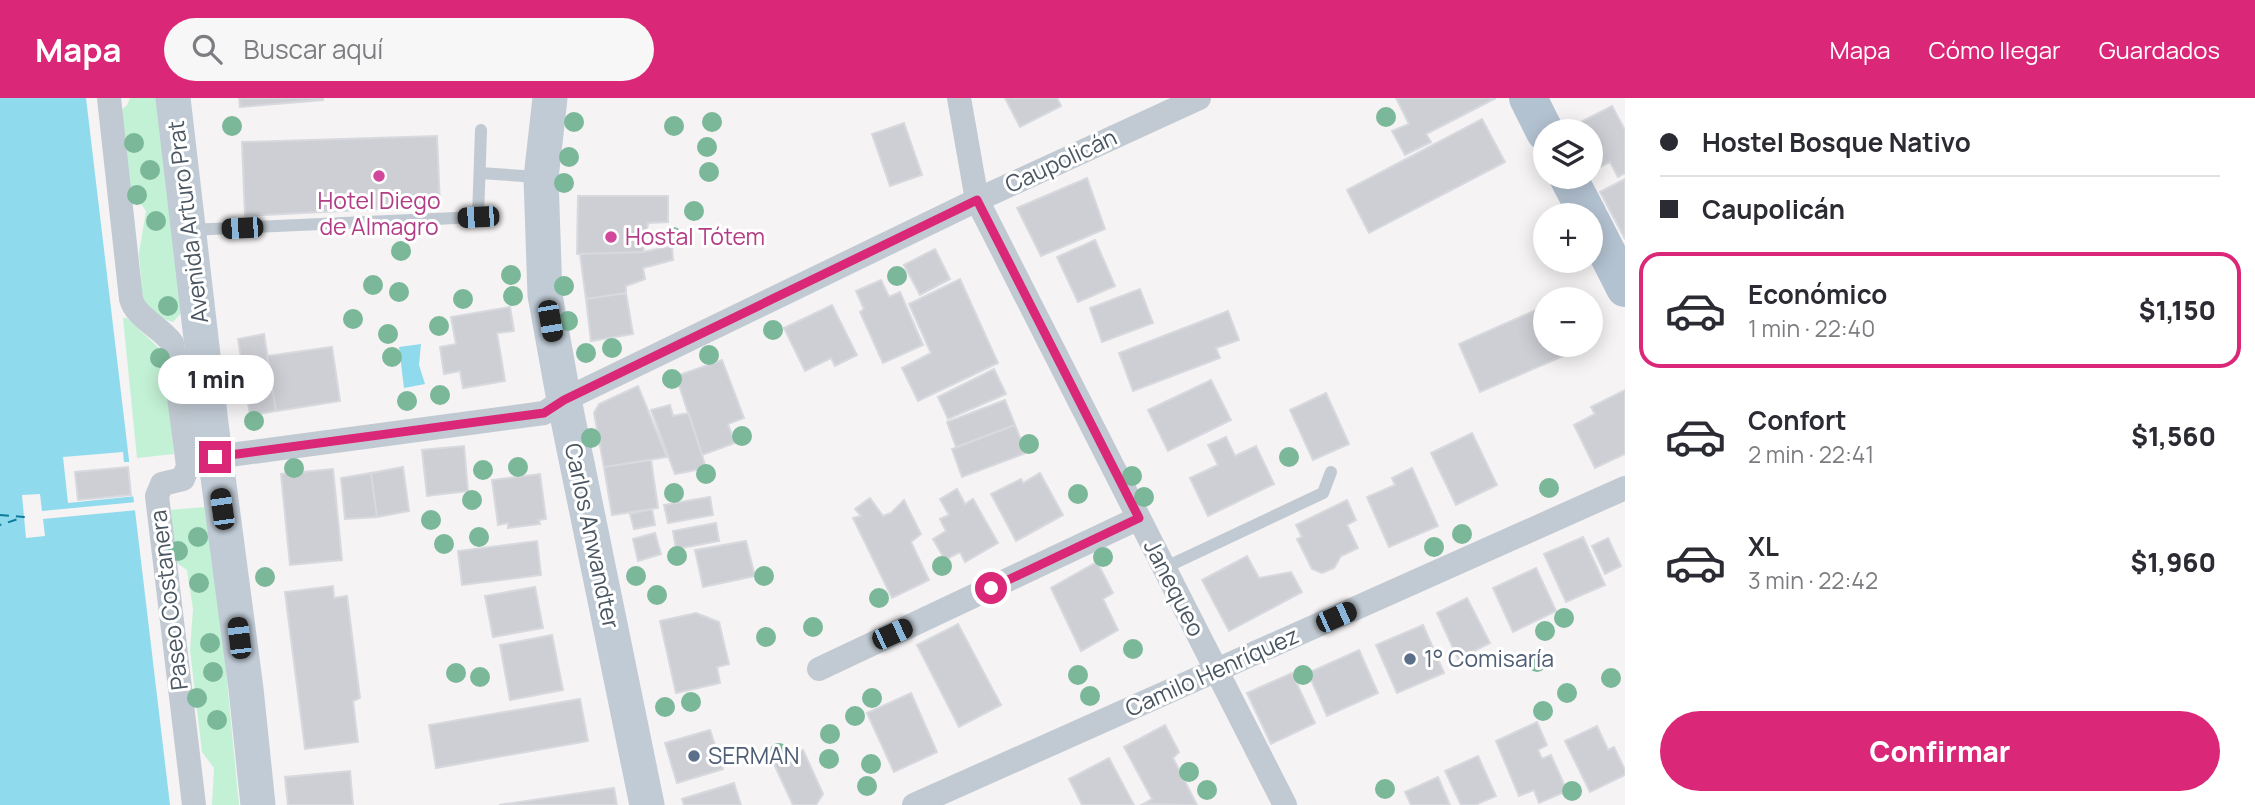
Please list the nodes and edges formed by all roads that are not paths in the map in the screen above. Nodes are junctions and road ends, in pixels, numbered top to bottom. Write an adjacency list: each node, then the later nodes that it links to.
1 (109, 98): 23 (street, Paseo Costanera)
2 (173, 98): 12 (street, Avenida Arturo Prat)
3 (550, 98): 10 (street, Carlos Anwandter)
4 (959, 98): 11 (street, Janequeo)
5 (1199, 98): 11 (street, Caupolicán)
6 (1528, 98): 7 (main road)
7 (1538, 119)
8 (481, 130): 9 (lane)
9 (480, 173): 10 (lane); 12 (lane)
10 (541, 178): 15 (street, Carlos Anwandter)
11 (977, 200): 15 (street, Caupolicán); 19 (street, Janequeo)
12 (189, 230): 16 (street, Avenida Arturo Prat)
13 (1603, 245): 14 (main road)
14 (1625, 288)
15 (564, 400): 16 (street, Caupolicán); 25 (street, Carlos Anwandter)
16 (215, 457): 24 (street, Avenida Arturo Prat)
17 (1331, 472): 20 (lane)
18 (1625, 488): 22 (street, Camilo Henríquez)
19 (1139, 518): 20 (street, Janequeo); 21 (street)
20 (1164, 568): 22 (street, Janequeo)
21 (818, 669)
22 (1216, 670): 26 (street, Camilo Henríquez); 27 (street, Janequeo)
23 (194, 805)
24 (258, 805)
25 (647, 805)
26 (914, 805)
27 (1285, 805)

